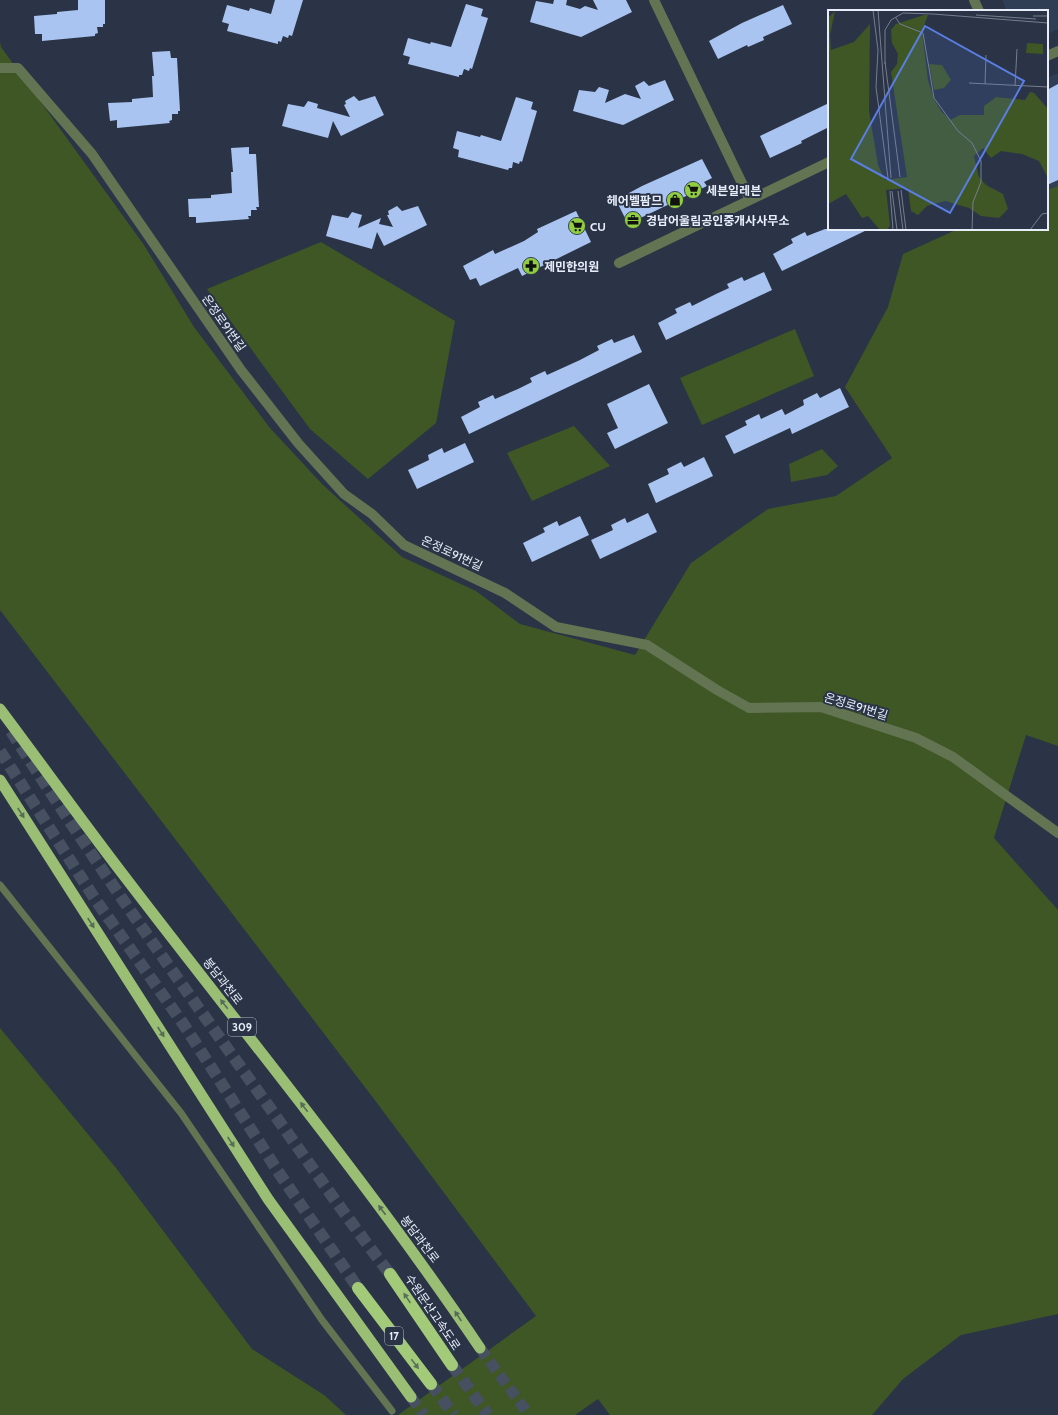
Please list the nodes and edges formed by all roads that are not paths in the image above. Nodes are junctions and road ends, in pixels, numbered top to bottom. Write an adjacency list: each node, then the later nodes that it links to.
1 (654, 0): 8 (street)
2 (974, 0): 3 (street)
3 (979, 10)
4 (1058, 51): 5 (street)
5 (1048, 56)
6 (0, 68): 12 (street, 온정로91번길)
7 (828, 162): 8 (street)
8 (750, 200): 9 (street)
9 (620, 263)
10 (0, 709): 16 (highway, 봉담과천로 / 309, one-way to 10)
11 (0, 780): 19 (highway, one-way to 19)
12 (1058, 833)
13 (0, 885): 20 (lane)
14 (390, 1274): 17 (highway, 수원문산고속도로, one-way to 14)
15 (358, 1288): 18 (highway, 17, one-way to 18)
16 (480, 1348)
17 (452, 1365)
18 (430, 1384)
19 (411, 1397)
20 (392, 1411)

